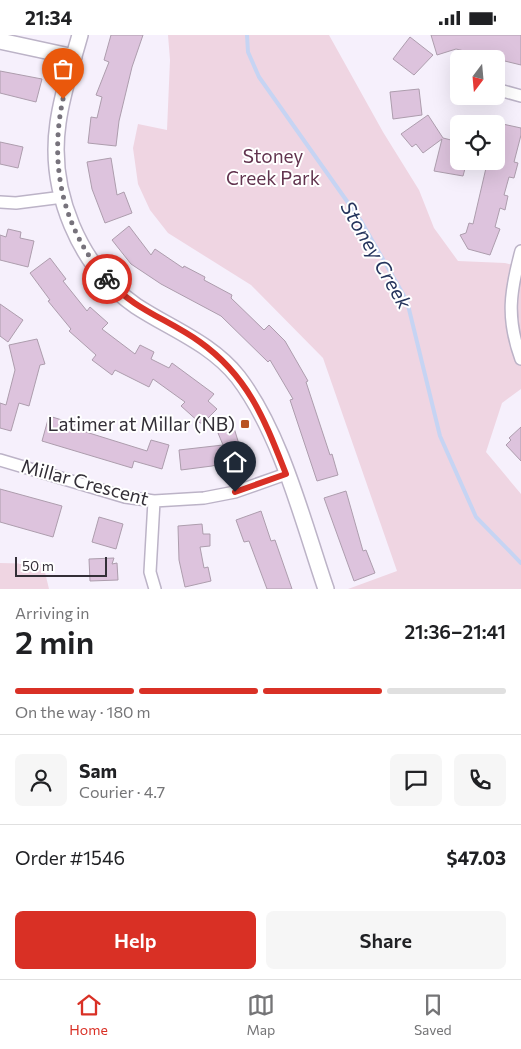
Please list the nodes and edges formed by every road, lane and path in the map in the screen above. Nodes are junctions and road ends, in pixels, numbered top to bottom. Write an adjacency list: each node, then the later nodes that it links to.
1 (80, 35): 3 (street)
2 (0, 41): 3 (street)
3 (74, 57): 6 (street)
4 (505, 92): 5 (street)
5 (521, 96)
6 (63, 197): 7 (street); 11 (street)
7 (0, 202)
8 (521, 251): 9 (street)
9 (521, 359)
10 (0, 460): 12 (street, Millar Crescent)
11 (286, 474): 12 (street, Millar Crescent); 14 (street)
12 (154, 501): 13 (street)
13 (155, 589)
14 (326, 589)

